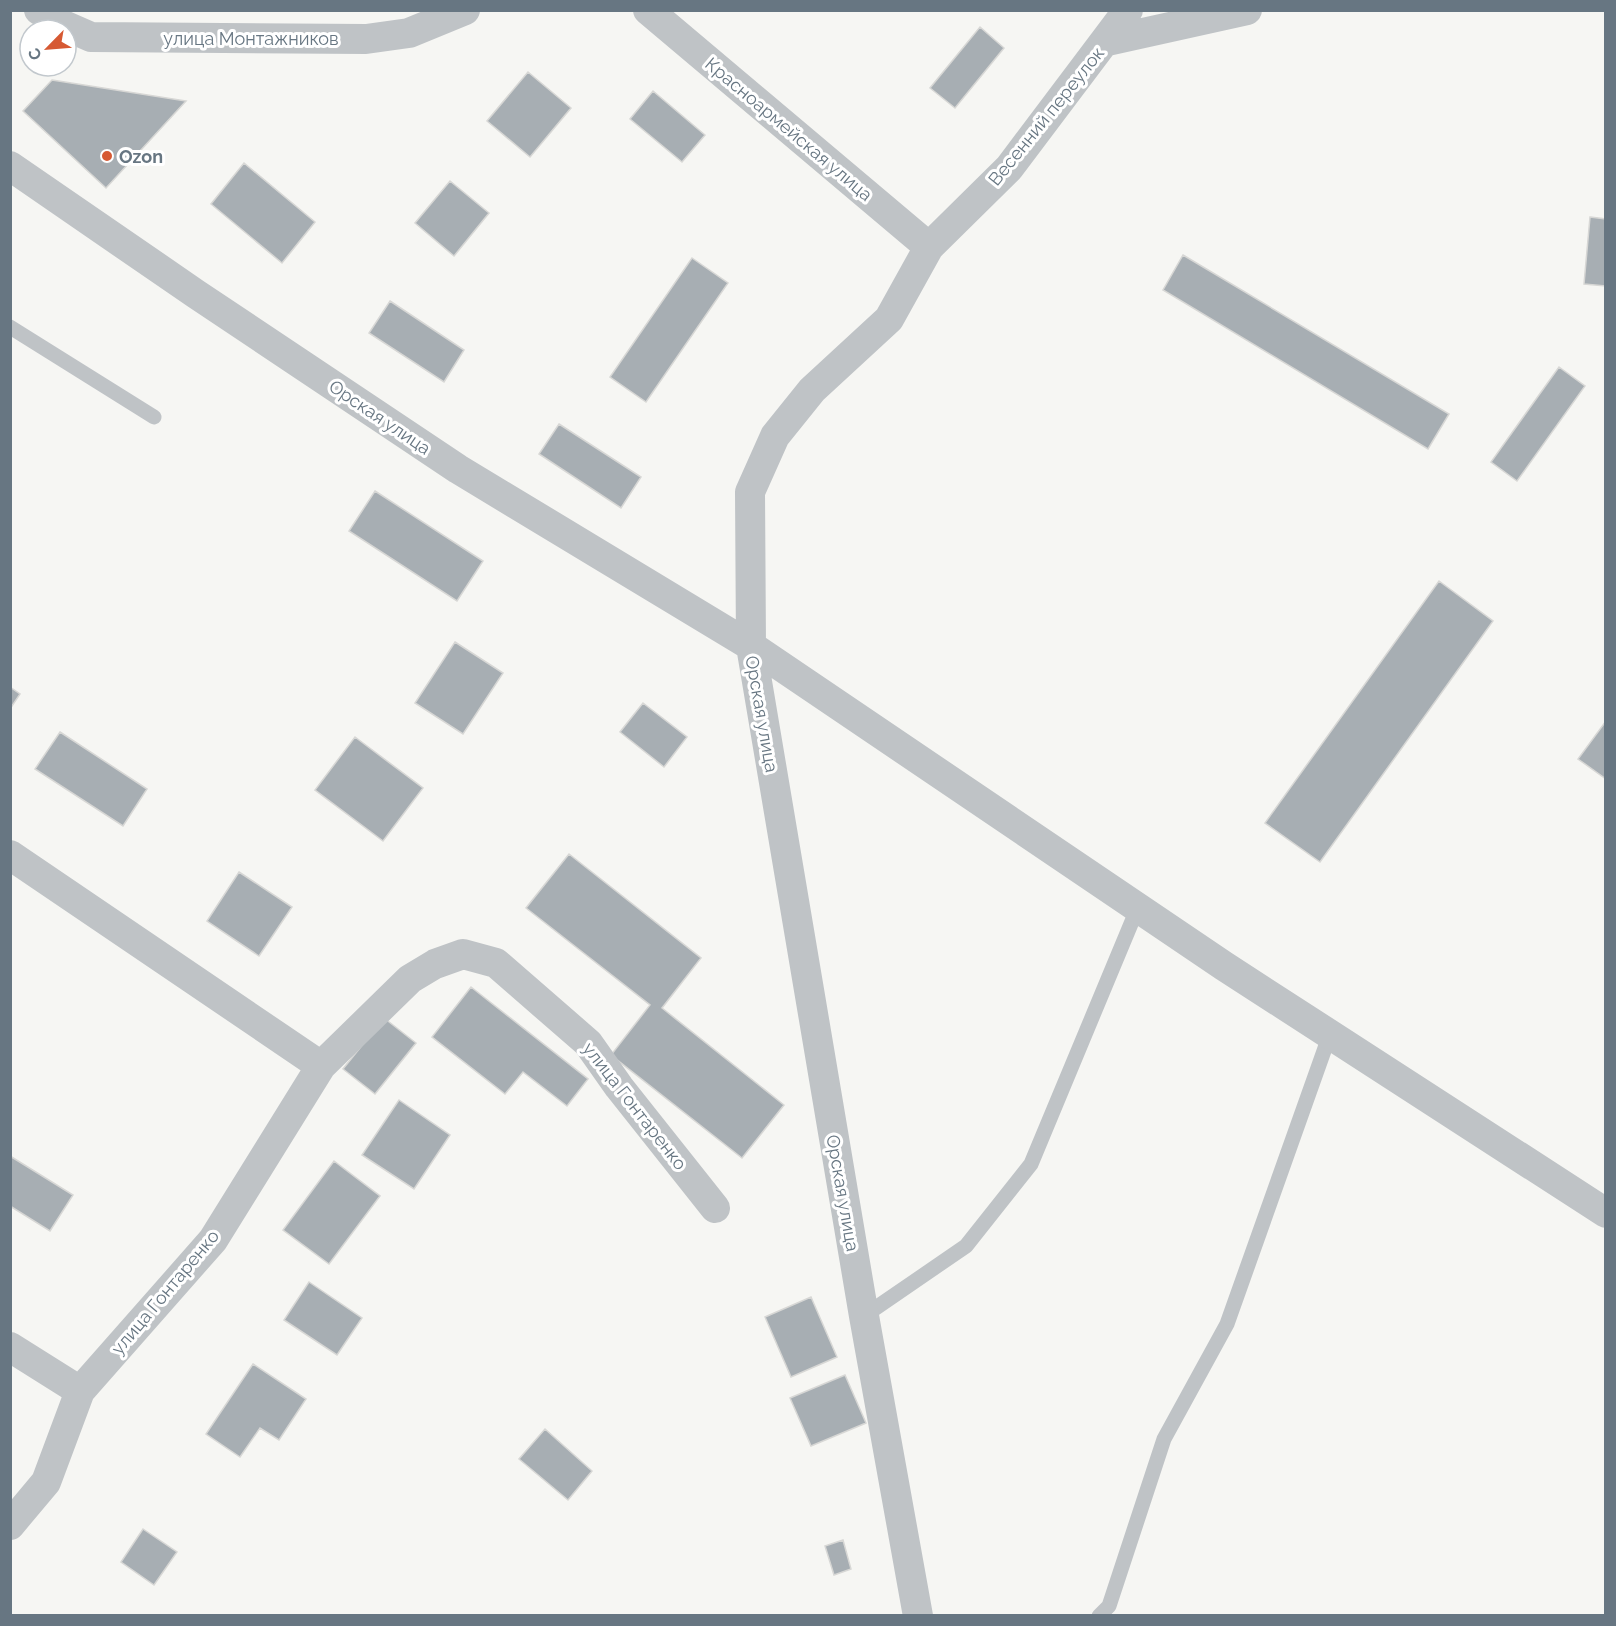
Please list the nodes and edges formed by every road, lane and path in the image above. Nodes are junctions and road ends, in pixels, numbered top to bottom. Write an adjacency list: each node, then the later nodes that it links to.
1 (39, 10): 2 (street, улица Монтажников)
2 (465, 10)
3 (648, 10): 8 (street, Красноармейская улица)
4 (1128, 10): 6 (street, Весенний переулок)
5 (1247, 10): 6 (street)
6 (1107, 40): 8 (street, Весенний переулок)
7 (10, 166): 11 (street, Орская улица)
8 (929, 247): 11 (street, Весенний переулок)
9 (10, 327): 10 (lane)
10 (154, 417)
11 (751, 646): 13 (street); 18 (street, Орская улица)
12 (10, 855): 15 (street)
13 (1138, 907): 14 (street); 18 (lane)
14 (1330, 1034): 17 (street); 23 (lane)
15 (321, 1066): 16 (street, улица Гонтаренко); 20 (street, улица Гонтаренко)
16 (715, 1208)
17 (1605, 1213)
18 (864, 1316): 22 (street, Орская улица)
19 (10, 1347): 20 (street)
20 (80, 1391): 21 (street, улица Гонтаренко)
21 (10, 1525)
22 (918, 1616)
23 (1099, 1616)

